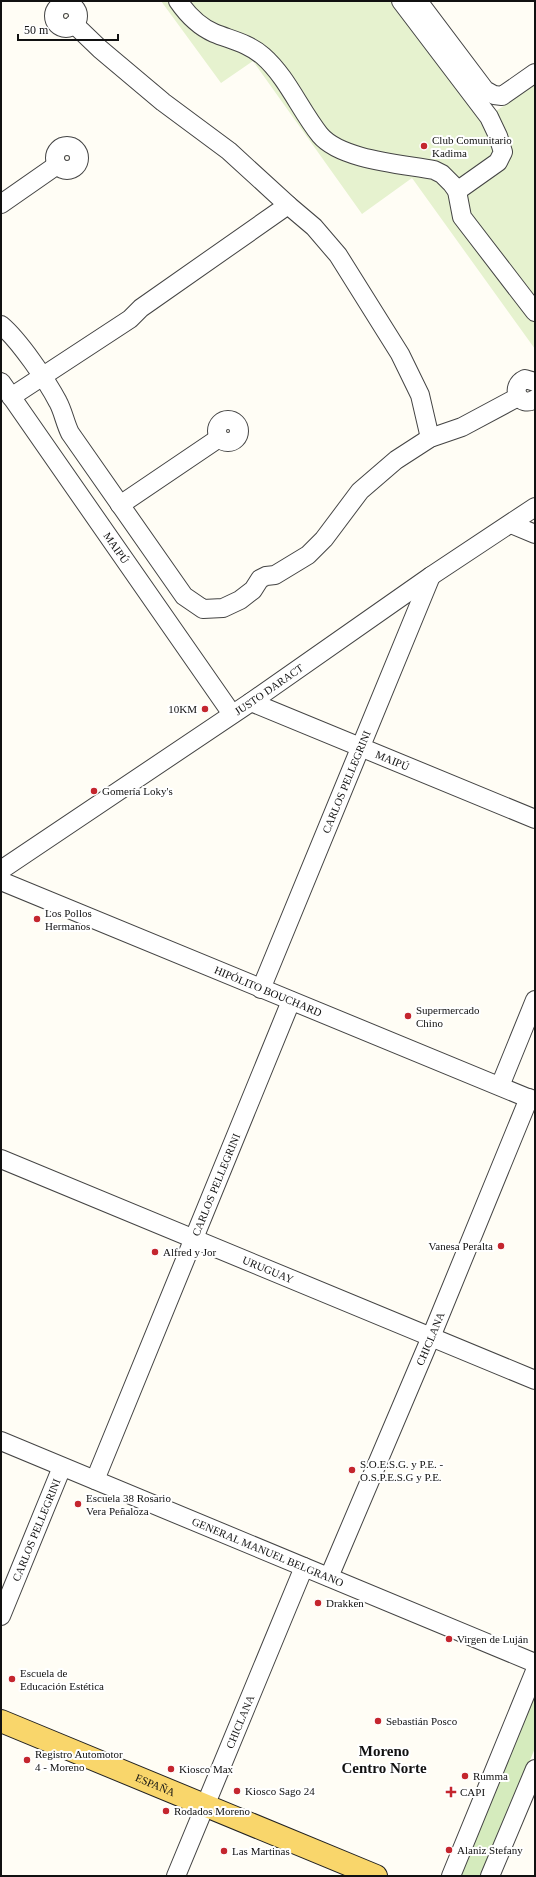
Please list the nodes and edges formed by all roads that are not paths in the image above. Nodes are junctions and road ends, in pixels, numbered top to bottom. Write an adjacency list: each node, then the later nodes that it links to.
1 (178, 1): 7 (street)
2 (401, 1): 7 (street)
3 (418, 1): 5 (street)
4 (56, 4): 9 (street)
5 (535, 73)
6 (57, 165): 8 (street)
7 (457, 191): 10 (street)
8 (1, 204)
9 (288, 205): 13 (street); 19 (street)
10 (529, 292): 11 (street)
11 (535, 312)
12 (1, 325): 13 (street)
13 (41, 377): 15 (street); 20 (street)
14 (535, 382): 16 (street)
15 (6, 393): 26 (street, MAIPÚ)
16 (518, 397): 17 (street); 19 (street)
17 (535, 399)
18 (219, 438): 20 (street)
19 (430, 438): 20 (street)
20 (120, 505)
21 (535, 507): 22 (street, JUSTO DARACT)
22 (511, 524): 23 (street); 24 (street, JUSTO DARACT)
23 (535, 534)
24 (431, 576): 25 (street, JUSTO DARACT); 27 (street, CARLOS PELLEGRINI)
25 (251, 702): 26 (street, JUSTO DARACT); 27 (street, MAIPÚ)
26 (232, 714): 29 (street, JUSTO DARACT)
27 (361, 747): 28 (street, MAIPÚ); 31 (street, CARLOS PELLEGRINI)
28 (535, 820)
29 (1, 870)
30 (1, 881): 31 (street, HIPÓLITO BOUCHARD)
31 (261, 989): 33 (street, HIPÓLITO BOUCHARD)
32 (535, 1000): 34 (street)
33 (291, 1001): 34 (street, HIPÓLITO BOUCHARD); 37 (street, CARLOS PELLEGRINI)
34 (500, 1086): 35 (street, HIPÓLITO BOUCHARD)
35 (532, 1100): 38 (street, CHICLANA)
36 (1, 1159): 37 (street, URUGUAY)
37 (194, 1239): 38 (street, URUGUAY); 42 (street, CARLOS PELLEGRINI)
38 (431, 1337): 39 (street, URUGUAY); 44 (street, CHICLANA)
39 (535, 1380)
40 (1, 1441): 41 (street, GENERAL MANUEL BELGRANO)
41 (62, 1466): 42 (street, GENERAL MANUEL BELGRANO); 45 (street, CARLOS PELLEGRINI)
42 (95, 1480): 43 (street, GENERAL MANUEL BELGRANO)
43 (304, 1567): 44 (street, GENERAL MANUEL BELGRANO); 50 (street, CHICLANA)
44 (329, 1577): 46 (street, GENERAL MANUEL BELGRANO)
45 (1, 1616)
46 (535, 1663)
47 (535, 1671): 53 (street)
48 (1, 1721): 50 (main road, ESPAÑA)
49 (535, 1769): 54 (street)
50 (205, 1806): 51 (street, CHICLANA); 52 (main road, ESPAÑA)
51 (176, 1876)
52 (376, 1876)
53 (451, 1876)
54 (490, 1876)

